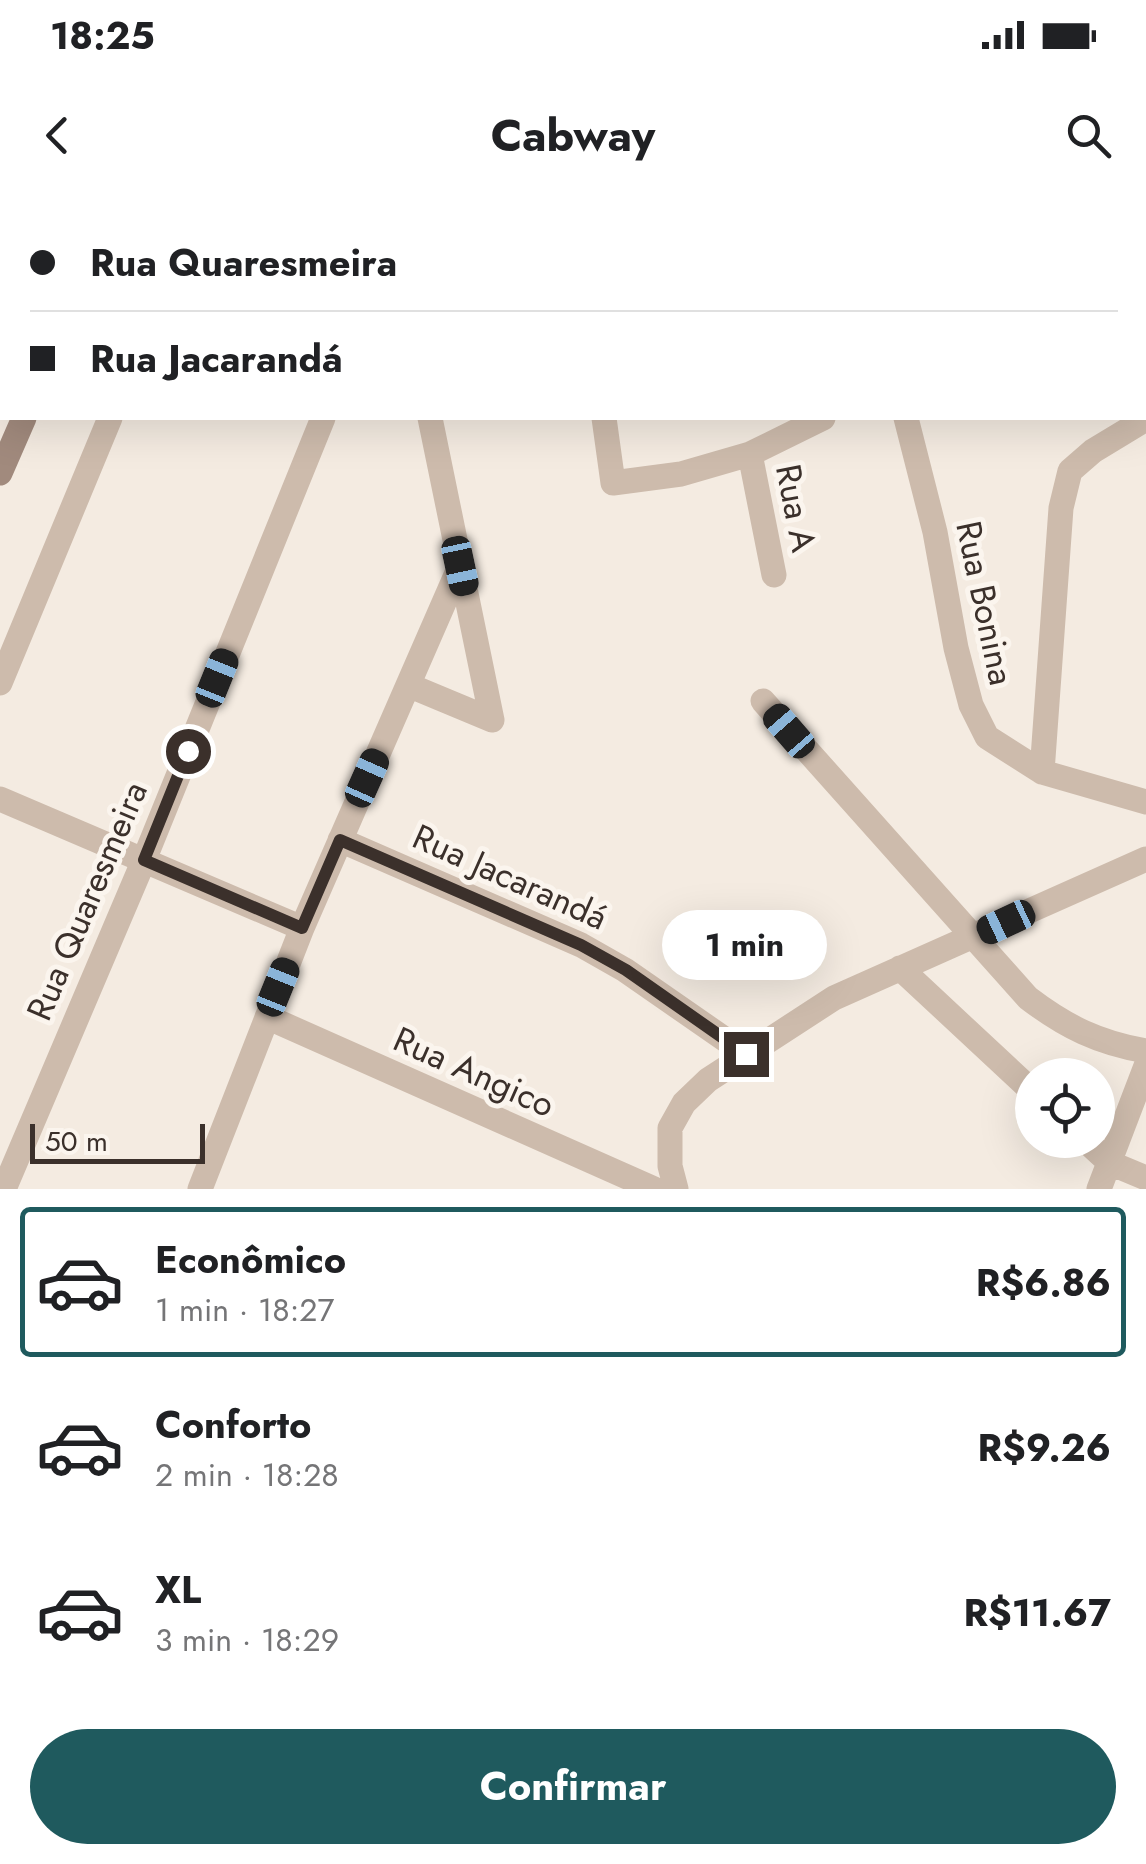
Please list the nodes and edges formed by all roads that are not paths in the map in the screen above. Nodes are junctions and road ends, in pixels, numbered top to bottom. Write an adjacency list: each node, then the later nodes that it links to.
1 (23, 420): 10 (main road)
2 (109, 420): 13 (street)
3 (315, 420): 21 (street, Rua Quaresmeira)
4 (430, 420): 11 (street)
5 (604, 420): 9 (street)
6 (819, 420): 9 (street)
7 (907, 420): 16 (street, Rua Bonina)
8 (1144, 420): 16 (street)
9 (750, 454): 12 (street, Rua A)
10 (0, 473)
11 (460, 566): 14 (street); 14 (street)
12 (774, 575)
13 (0, 683)
14 (408, 685): 19 (street)
15 (763, 701): 23 (street)
16 (1042, 772): 18 (street, Rua Bonina)
17 (0, 799): 21 (street)
18 (1146, 802)
19 (340, 840): 22 (street); 27 (street, Rua Jacarandá)
20 (1146, 859): 23 (street)
21 (144, 860): 22 (street); 34 (street, Rua Quaresmeira)
22 (302, 928): 25 (street)
23 (971, 938): 24 (street); 26 (street)
24 (900, 968): 27 (street); 29 (street)
25 (266, 1017): 33 (street); 35 (street, Rua Angico)
26 (1146, 1051)
27 (746, 1054): 36 (street)
28 (1146, 1066): 31 (street)
29 (1015, 1075)
30 (1105, 1158): 31 (street)
31 (1110, 1163): 32 (street); 37 (street)
32 (1146, 1178)
33 (203, 1188)
34 (4, 1189)
35 (654, 1189)
36 (676, 1189)
37 (1099, 1189)

